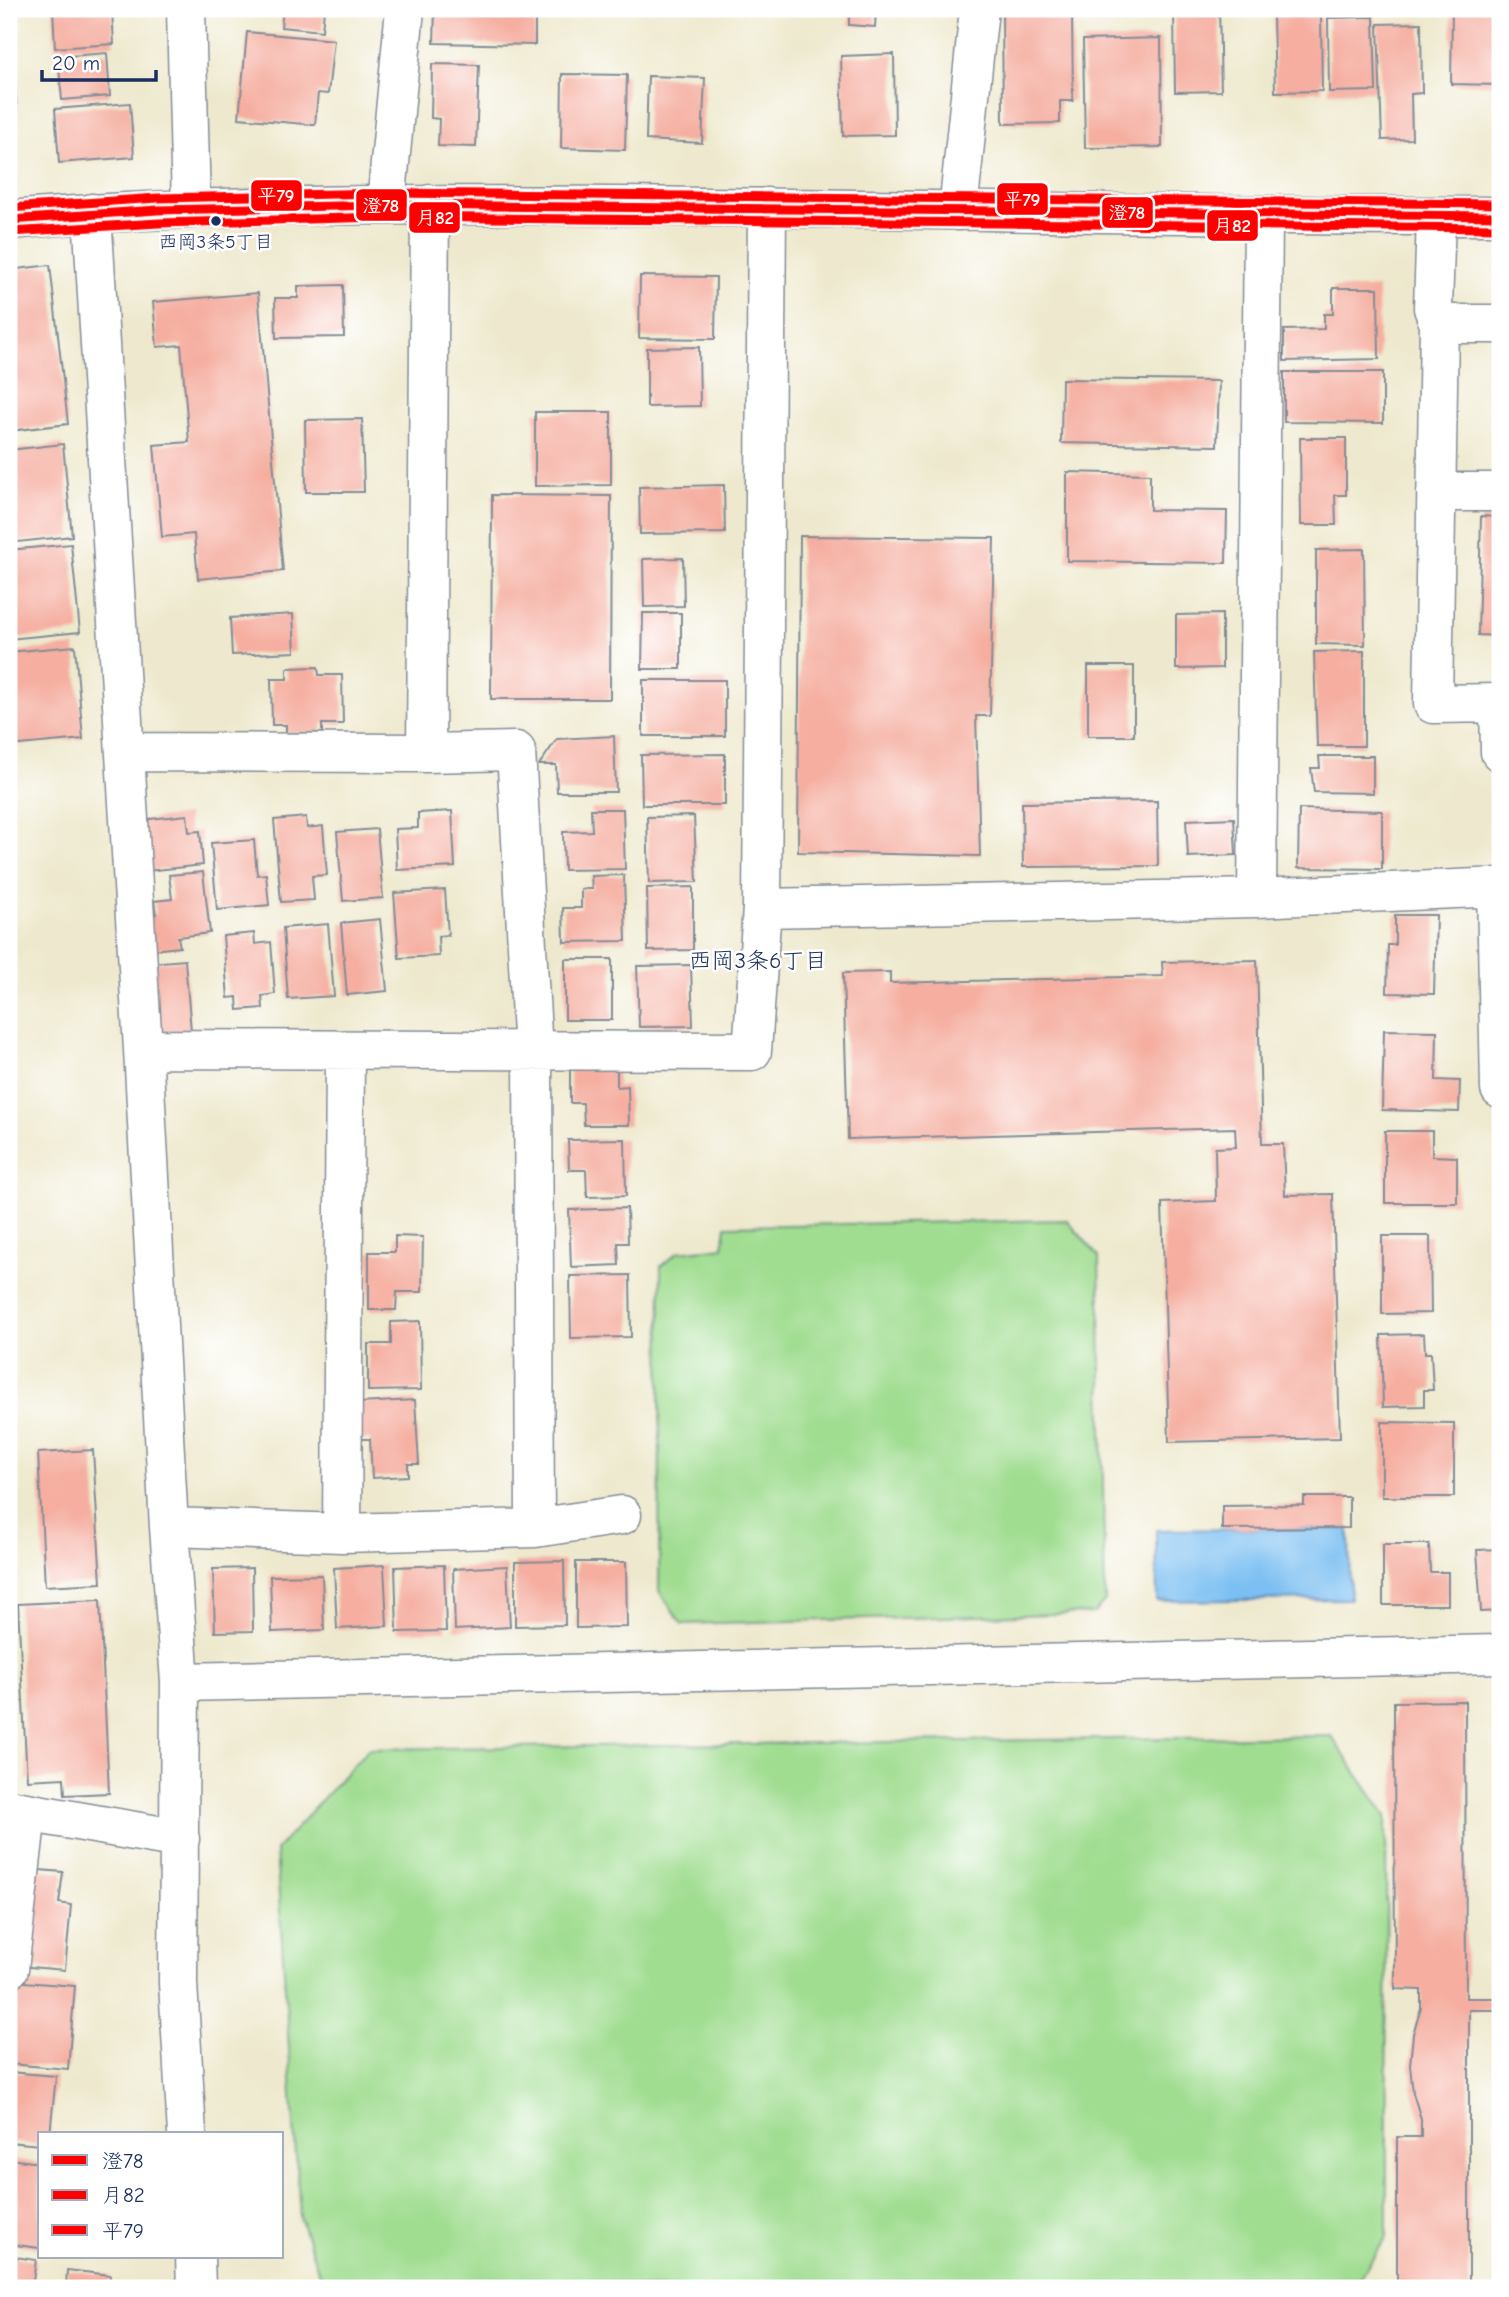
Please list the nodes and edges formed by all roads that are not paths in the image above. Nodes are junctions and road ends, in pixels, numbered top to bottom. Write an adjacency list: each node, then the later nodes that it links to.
1 (186, 9): 7 (street)
2 (405, 9): 4 (street)
3 (979, 9): 8 (street)
4 (386, 204): 5 (street); 7 (street)
5 (430, 204): 6 (street); 20 (street)
6 (767, 207): 8 (street); 23 (street)
7 (191, 208): 9 (street)
8 (958, 211): 10 (street)
9 (92, 213): 13 (street); 18 (street)
10 (1263, 215): 11 (street); 22 (street)
11 (1436, 216): 12 (street); 14 (street)
12 (1500, 216)
13 (9, 220)
14 (1438, 324): 15 (street); 16 (street)
15 (1500, 324)
16 (1436, 492): 17 (street); 19 (street)
17 (1500, 492)
18 (125, 752): 20 (street); 24 (street)
19 (1500, 752)
20 (426, 753): 26 (street)
21 (1498, 887): 22 (street); 27 (street)
22 (1257, 898): 23 (street)
23 (762, 908): 26 (street)
24 (143, 1049): 25 (street); 29 (street)
25 (345, 1051): 26 (street); 31 (street)
26 (533, 1052): 30 (street)
27 (1500, 1089)
28 (622, 1515): 30 (street)
29 (169, 1527): 31 (street); 33 (street)
30 (536, 1528): 31 (street)
31 (342, 1533)
32 (1500, 1654): 33 (street)
33 (180, 1682): 35 (street)
34 (18, 1811): 35 (street); 36 (street)
35 (180, 1839): 37 (street)
36 (9, 1969)
37 (187, 2132)
38 (195, 2258): 39 (street)
39 (197, 2288)

